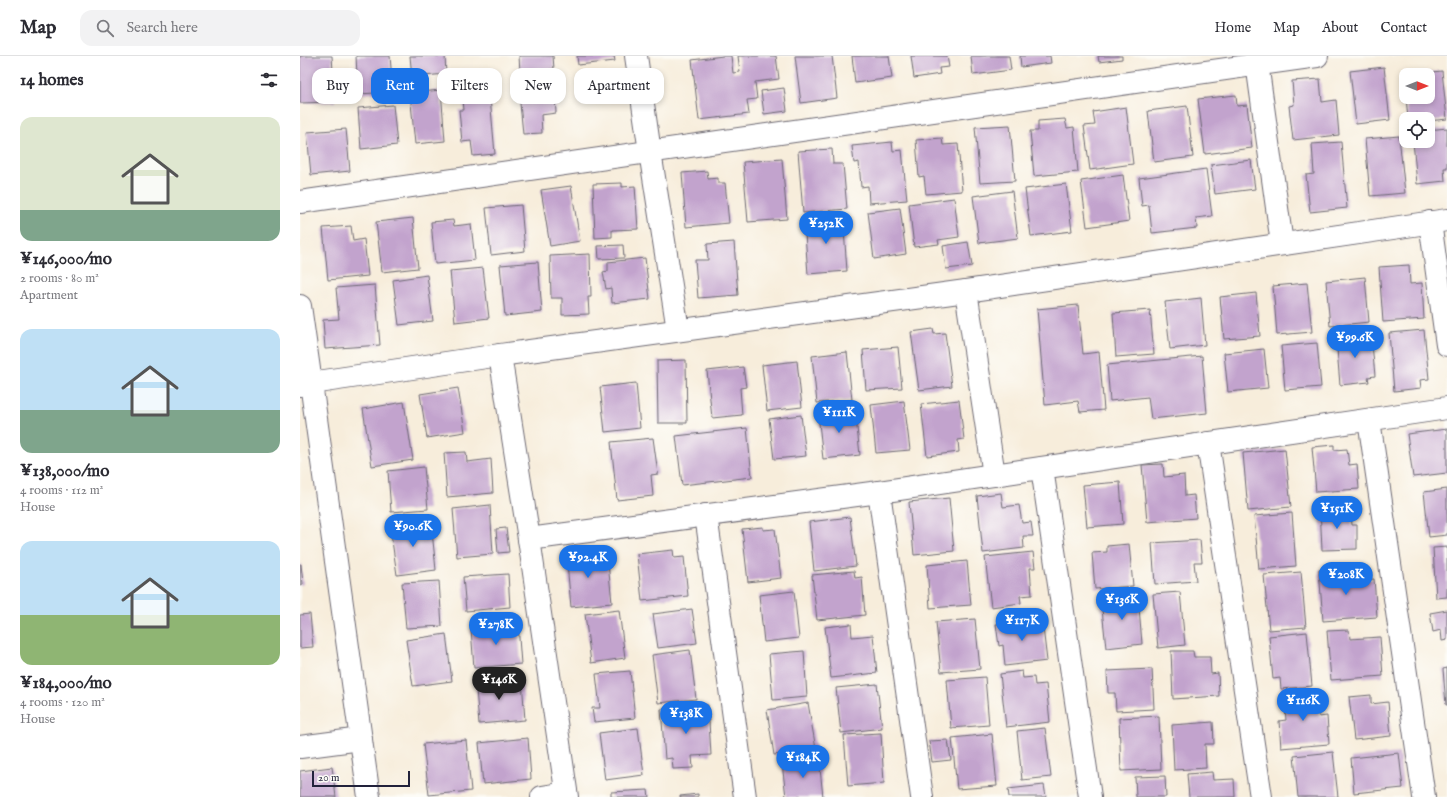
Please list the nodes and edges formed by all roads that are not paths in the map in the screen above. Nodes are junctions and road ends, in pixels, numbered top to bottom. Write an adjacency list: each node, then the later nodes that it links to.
1 (636, 56): 4 (street)
2 (1317, 56): 3 (street)
3 (1257, 60): 4 (street); 7 (street)
4 (650, 152): 5 (street); 10 (street)
5 (300, 202)
6 (1439, 221): 7 (street); 11 (street)
7 (1282, 244): 8 (street)
8 (966, 291): 10 (street); 18 (street)
9 (300, 306): 13 (street)
10 (678, 330): 12 (street)
11 (1447, 345)
12 (500, 355): 13 (street); 21 (street)
13 (306, 384): 22 (street)
14 (1447, 408): 15 (street)
15 (1369, 420): 16 (street); 31 (street)
16 (1208, 443): 17 (street); 30 (street)
17 (1042, 468): 18 (street); 29 (street)
18 (994, 475): 19 (street)
19 (880, 492): 20 (street); 28 (street)
20 (706, 515): 21 (street); 27 (street)
21 (529, 539): 24 (street)
22 (361, 739): 23 (street); 25 (street)
23 (300, 747)
24 (566, 795): 26 (street)
25 (369, 797)
26 (542, 797)
27 (745, 797)
28 (922, 797)
29 (1090, 797)
30 (1261, 797)
31 (1424, 797)

